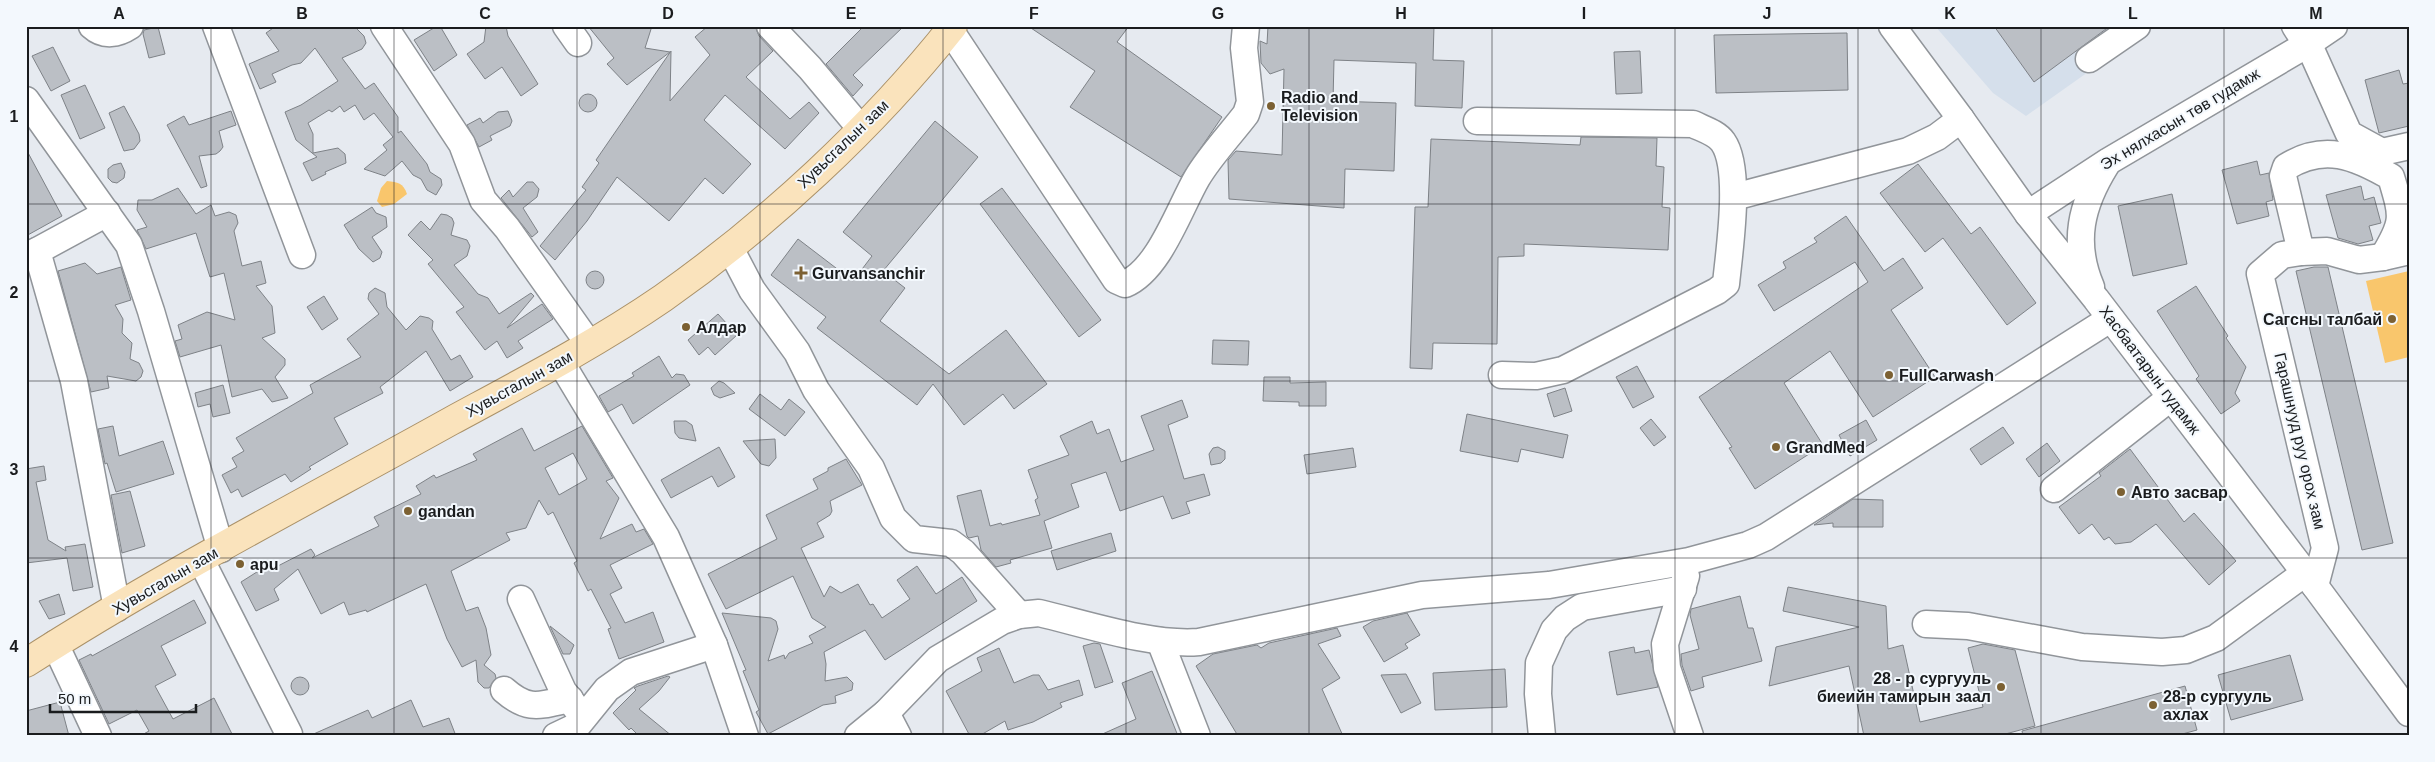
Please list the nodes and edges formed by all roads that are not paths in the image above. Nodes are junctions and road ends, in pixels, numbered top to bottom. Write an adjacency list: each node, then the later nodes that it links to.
1 (92, 26): 2 (street)
2 (130, 26)
3 (216, 26): 26 (street)
4 (384, 26): 29 (street)
5 (770, 26): 16 (street)
6 (1246, 26): 10 (street)
7 (1892, 26): 14 (street, Хасбаатарын гудамж)
8 (2137, 26): 12 (street)
9 (2334, 26): 11 (street, Эх нялхасын төв гудамж)
10 (951, 28): 16 (main road, Хувьсгалын зам)
11 (2300, 35): 17 (street); 18 (street, Эх нялхасын төв гудамж)
12 (2089, 59)
13 (26, 100): 20 (street)
14 (1961, 119): 19 (street); 21 (street, Хасбаатарын гудамж)
15 (1477, 121): 19 (street)
16 (861, 129): 22 (main road, Хувьсгалын зам)
17 (2409, 146)
18 (2109, 161): 21 (street, Эх нялхасын төв гудамж); 28 (street)
19 (1734, 197): 31 (street)
20 (107, 213): 25 (street); 34 (street)
21 (2028, 214): 28 (street, Хасбаатарын гудамж)
22 (730, 248): 29 (main road, Хувьсгалын зам); 40 (street)
23 (2409, 251): 27 (street, Гарашнууд руу орох зам)
24 (2301, 252): 27 (street, Гарашнууд руу орох зам); 27 (street); 36 (street, Гарашнууд руу орох зам)
25 (32, 254): 39 (street)
26 (302, 255)
27 (2383, 257)
28 (2103, 309): 32 (street, Хасбаатарын гудамж); 35 (street)
29 (589, 344): 30 (main road, Хувьсгалын зам)
30 (560, 361): 34 (main road, Хувьсгалын зам); 44 (street)
31 (1502, 375)
32 (2170, 398): 33 (street); 36 (street, Хасбаатарын гудамж)
33 (2054, 489)
34 (211, 554): 39 (main road, Хувьсгалын зам); 50 (street)
35 (1689, 561): 37 (street); 42 (street)
36 (2310, 579): 41 (street); 49 (street, Хасбаатарын гудамж)
37 (1683, 589): 57 (street); 58 (street)
38 (521, 599): 47 (street)
39 (117, 608): 43 (main road, Хувьсгалын зам)
40 (1019, 615): 42 (street); 48 (street)
41 (1926, 624)
42 (1160, 641): 56 (street)
43 (55, 644): 45 (main road, Хувьсгалын зам); 51 (street)
44 (714, 645): 47 (street); 53 (street)
45 (26, 663)
46 (504, 690): 47 (street)
47 (576, 708): 52 (street)
48 (886, 713): 54 (street); 55 (street)
49 (2409, 713)
50 (290, 734)
51 (98, 736)
52 (556, 736)
53 (745, 736)
54 (858, 736)
55 (898, 736)
56 (1197, 736)
57 (1542, 736)
58 (1690, 736)

